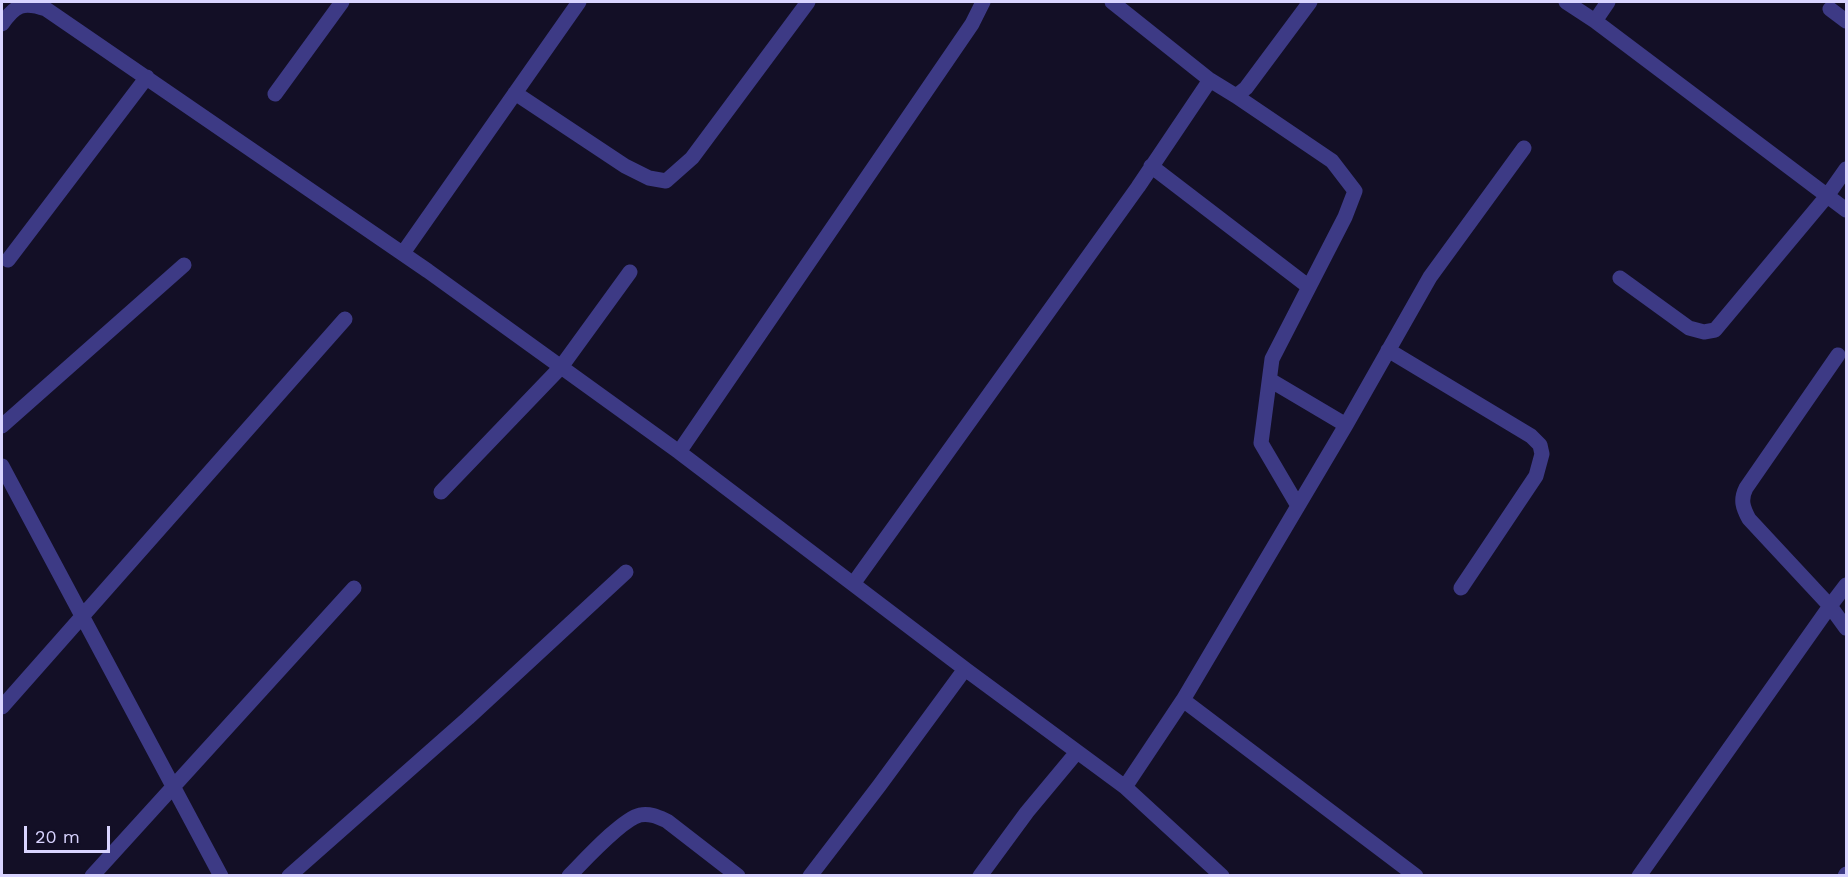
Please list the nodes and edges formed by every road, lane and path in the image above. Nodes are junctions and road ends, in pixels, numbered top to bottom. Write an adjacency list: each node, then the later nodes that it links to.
1 (342, 2): 16 (street)
2 (579, 2): 15 (street)
3 (808, 2): 15 (street)
4 (983, 2): 36 (street)
5 (1112, 2): 14 (street)
6 (1310, 2): 17 (street)
7 (1566, 2): 10 (street)
8 (1608, 2): 10 (street)
9 (1830, 9): 11 (street)
10 (1595, 21): 21 (street)
11 (1846, 21)
12 (2, 24): 13 (street)
13 (147, 77): 23 (street); 24 (street)
14 (1210, 80): 17 (street); 19 (street)
15 (515, 93): 23 (street)
16 (275, 94)
17 (1236, 96): 28 (street)
18 (1524, 148): 30 (street)
19 (1151, 166): 28 (street); 41 (street)
20 (1846, 169): 21 (street)
21 (1827, 196): 22 (street); 27 (street)
22 (1846, 210)
23 (403, 254): 32 (street)
24 (8, 260)
25 (184, 265): 35 (street)
26 (630, 272): 32 (street)
27 (1620, 278)
28 (1309, 287): 33 (street)
29 (345, 319): 46 (street)
30 (1388, 350): 34 (street); 44 (street)
31 (1838, 355): 45 (street)
32 (561, 367): 36 (street); 38 (street)
33 (1269, 380): 34 (street); 39 (street)
34 (1346, 425): 39 (street)
35 (2, 426)
36 (680, 452): 41 (street)
37 (2, 466): 46 (street)
38 (441, 492)
39 (1298, 506): 49 (street)
40 (626, 572): 57 (street)
41 (853, 585): 48 (street)
42 (1846, 585): 45 (street)
43 (354, 588): 52 (street)
44 (1461, 588)
45 (1830, 606): 47 (street); 63 (street)
46 (83, 617): 50 (street); 52 (street)
47 (1846, 628)
48 (964, 669): 51 (street); 60 (street)
49 (1183, 700): 53 (street); 62 (street)
50 (2, 707)
51 (1077, 752): 53 (street); 61 (street)
52 (174, 787): 55 (street); 56 (street)
53 (1125, 788): 54 (street)
54 (1214, 873)
55 (92, 876)
56 (221, 876)
57 (289, 876)
58 (569, 876): 59 (street)
59 (738, 876)
60 (810, 876)
61 (980, 876)
62 (1416, 876)
63 (1639, 876)

